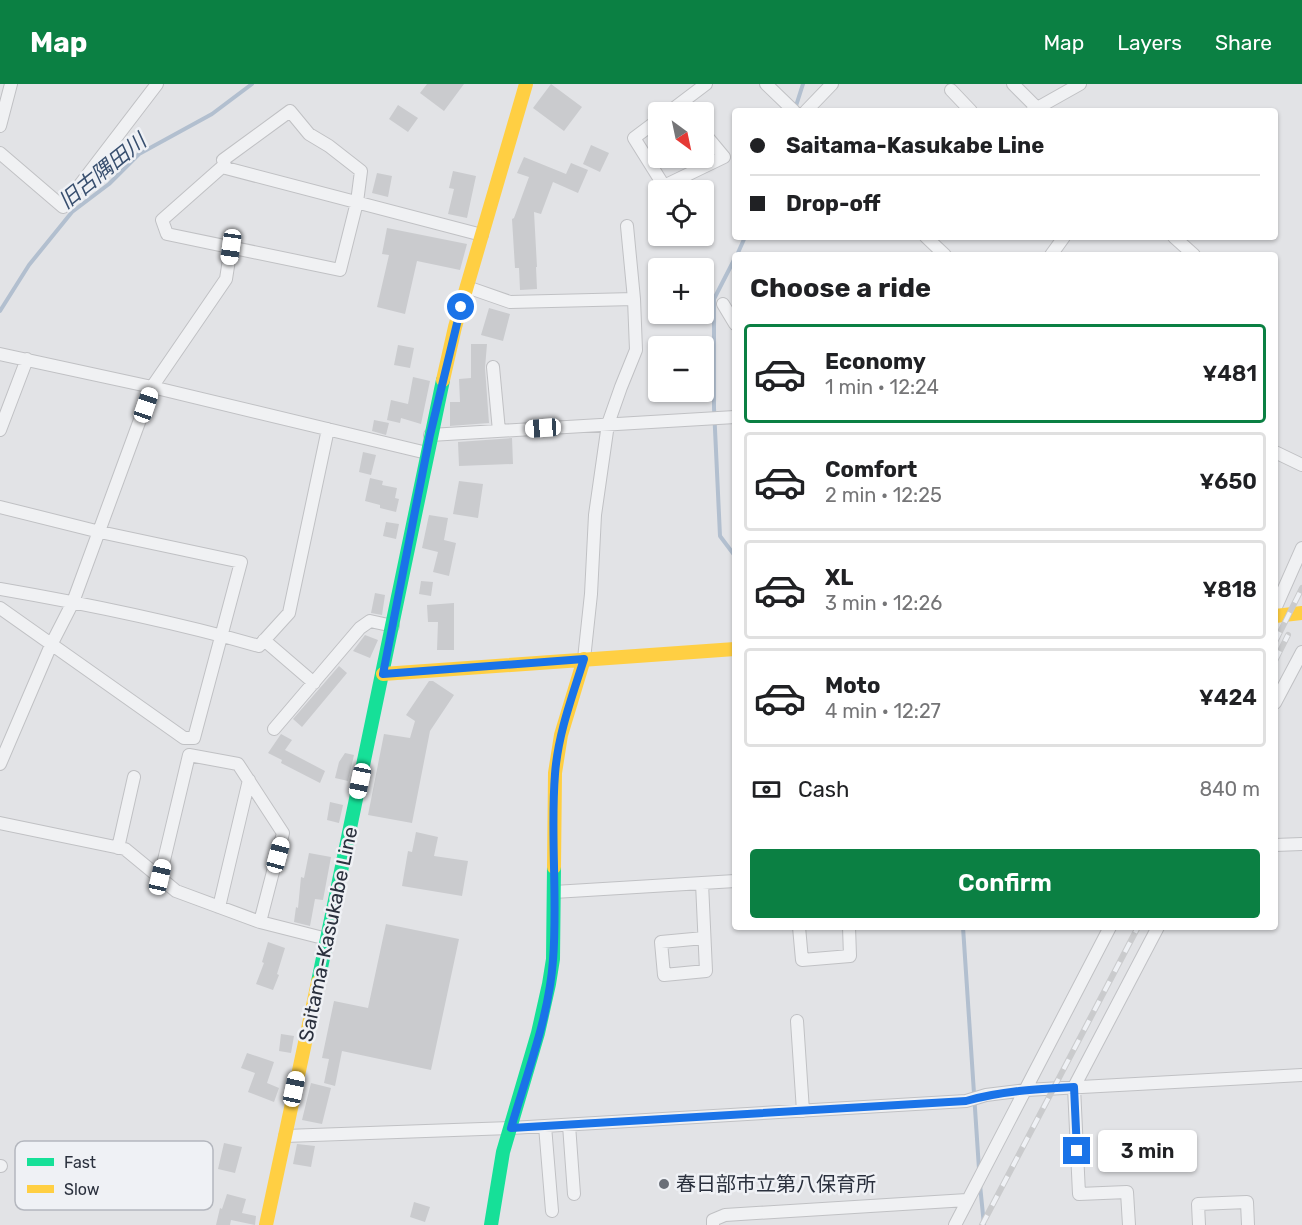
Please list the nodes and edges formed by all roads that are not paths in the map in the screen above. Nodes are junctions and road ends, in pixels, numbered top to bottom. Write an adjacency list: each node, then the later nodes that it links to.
1 (11, 84): 16 (street)
2 (157, 84): 19 (street)
3 (526, 84): 27 (main road, Saitama-Kasukabe Line)
4 (706, 84): 10 (street)
5 (766, 84): 11 (street)
6 (832, 84): 12 (street)
7 (1013, 84): 14 (street)
8 (1080, 84): 15 (street)
9 (951, 90): 13 (street)
10 (687, 102)
11 (791, 108)
12 (809, 108)
13 (968, 108)
14 (1034, 108)
15 (1039, 108)
16 (0, 126)
17 (648, 128): 20 (street)
18 (714, 145): 21 (street)
19 (0, 153)
20 (648, 160)
21 (714, 162)
22 (226, 168): 25 (street); 25 (street); 30 (street)
23 (653, 168): 24 (street)
24 (701, 168)
25 (357, 202): 27 (street); 30 (street)
26 (627, 226): 34 (street)
27 (482, 235): 33 (main road, Saitama-Kasukabe Line)
28 (929, 240): 31 (street)
29 (1177, 240): 32 (street)
30 (231, 247): 40 (street)
31 (942, 252)
32 (1191, 252)
33 (466, 287): 34 (street); 46 (main road, Saitama-Kasukabe Line)
34 (634, 299): 42 (street)
35 (723, 304): 36 (street)
36 (732, 319)
37 (0, 354): 38 (street)
38 (27, 359): 40 (street); 44 (street)
39 (493, 367): 45 (street)
40 (152, 387): 43 (street); 51 (street)
41 (732, 417): 42 (street)
42 (608, 424): 45 (street); 65 (street)
43 (328, 429): 47 (street); 61 (street)
44 (0, 430)
45 (499, 431): 46 (street)
46 (430, 435): 47 (main road, Saitama-Kasukabe Line)
47 (427, 453): 59 (main road, Saitama-Kasukabe Line)
48 (1278, 453): 49 (street)
49 (1302, 465)
50 (0, 507): 51 (street)
51 (100, 532): 54 (street); 60 (street)
52 (1302, 548): 55 (street)
53 (0, 589): 54 (street)
54 (73, 602): 60 (street); 62 (street)
55 (1278, 602)
56 (0, 608): 62 (street)
57 (1302, 613): 58 (main road)
58 (1278, 616)
59 (393, 626): 66 (main road, Saitama-Kasukabe Line); 67 (street)
60 (223, 636): 61 (street); 62 (street)
61 (264, 640): 67 (street)
62 (51, 645): 70 (street)
63 (732, 649): 65 (main road)
64 (1302, 652): 68 (street)
65 (584, 659): 66 (main road); 80 (main road)
66 (383, 674): 88 (main road, Saitama-Kasukabe Line)
67 (314, 683): 69 (street)
68 (1278, 697)
69 (274, 729)
70 (0, 764)
71 (134, 777): 76 (street)
72 (249, 780): 77 (street); 81 (street); 82 (street)
73 (0, 823): 76 (street)
74 (1302, 844): 75 (street)
75 (1278, 845)
76 (118, 848): 77 (street)
77 (160, 877): 81 (street)
78 (732, 881): 79 (street)
79 (702, 883): 80 (street); 87 (street)
80 (554, 892): 96 (main road)
81 (219, 907): 82 (street)
82 (260, 922): 88 (street)
83 (799, 930): 84 (street)
84 (849, 930)
85 (1108, 930): 92 (street)
86 (1156, 930): 91 (street)
87 (704, 938): 87 (street)
88 (327, 939): 97 (main road, Saitama-Kasukabe Line)
89 (797, 1021): 93 (street)
90 (1302, 1075): 91 (street)
91 (1074, 1087): 92 (street); 105 (street)
92 (1026, 1089): 93 (street); 99 (street)
93 (803, 1112): 94 (street)
94 (569, 1125): 95 (street); 98 (street)
95 (545, 1126): 96 (street); 100 (street)
96 (511, 1128): 97 (street); 102 (main road)
97 (285, 1136): 101 (main road, Saitama-Kasukabe Line)
98 (574, 1194)
99 (967, 1200): 103 (street); 104 (street)
100 (552, 1211)
101 (266, 1225)
102 (491, 1225)
103 (713, 1225)
104 (955, 1225)
105 (1129, 1225)
106 (1198, 1225): 107 (street)
107 (1248, 1225)

